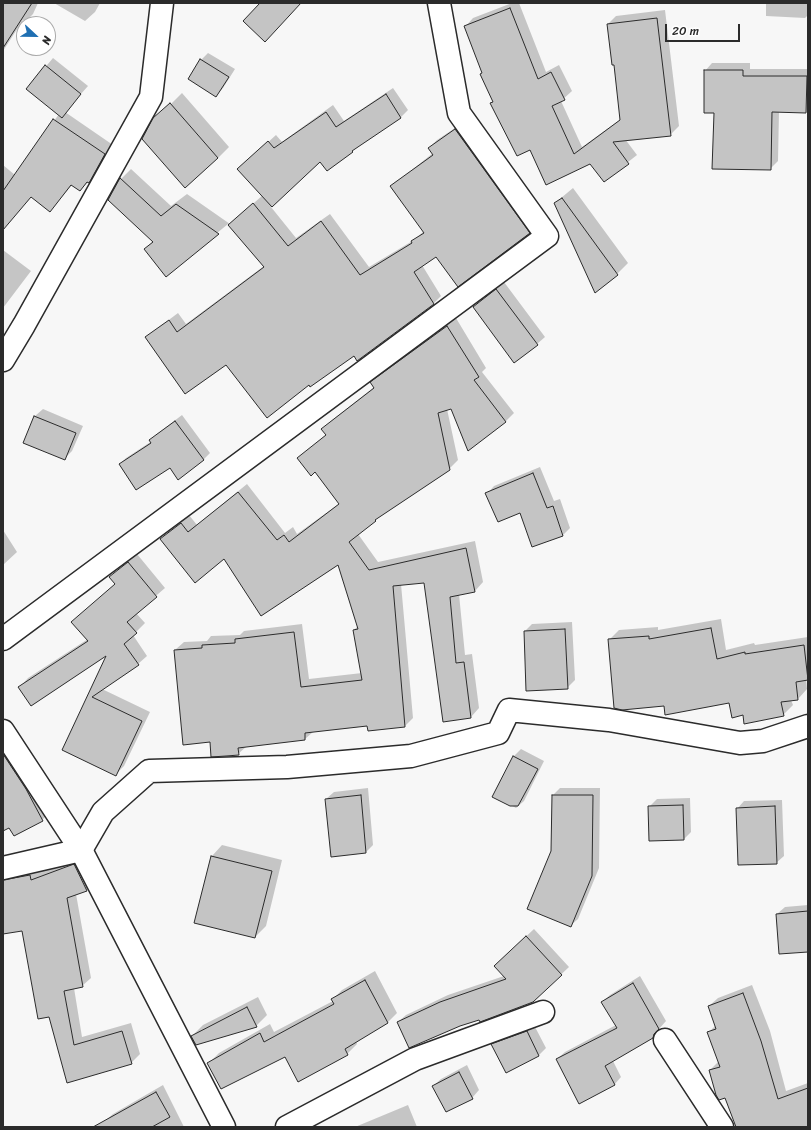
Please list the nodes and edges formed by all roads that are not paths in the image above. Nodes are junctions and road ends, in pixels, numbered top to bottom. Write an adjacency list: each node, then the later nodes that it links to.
1 (162, 3): 3 (street)
2 (439, 3): 4 (street)
3 (3, 360)
4 (3, 639)
5 (808, 726): 7 (street)
6 (3, 731): 7 (street)
7 (81, 850): 8 (street); 11 (street)
8 (3, 868)
9 (543, 1012): 12 (street)
10 (665, 1040): 13 (street)
11 (224, 1127)
12 (287, 1127)
13 (722, 1127)

